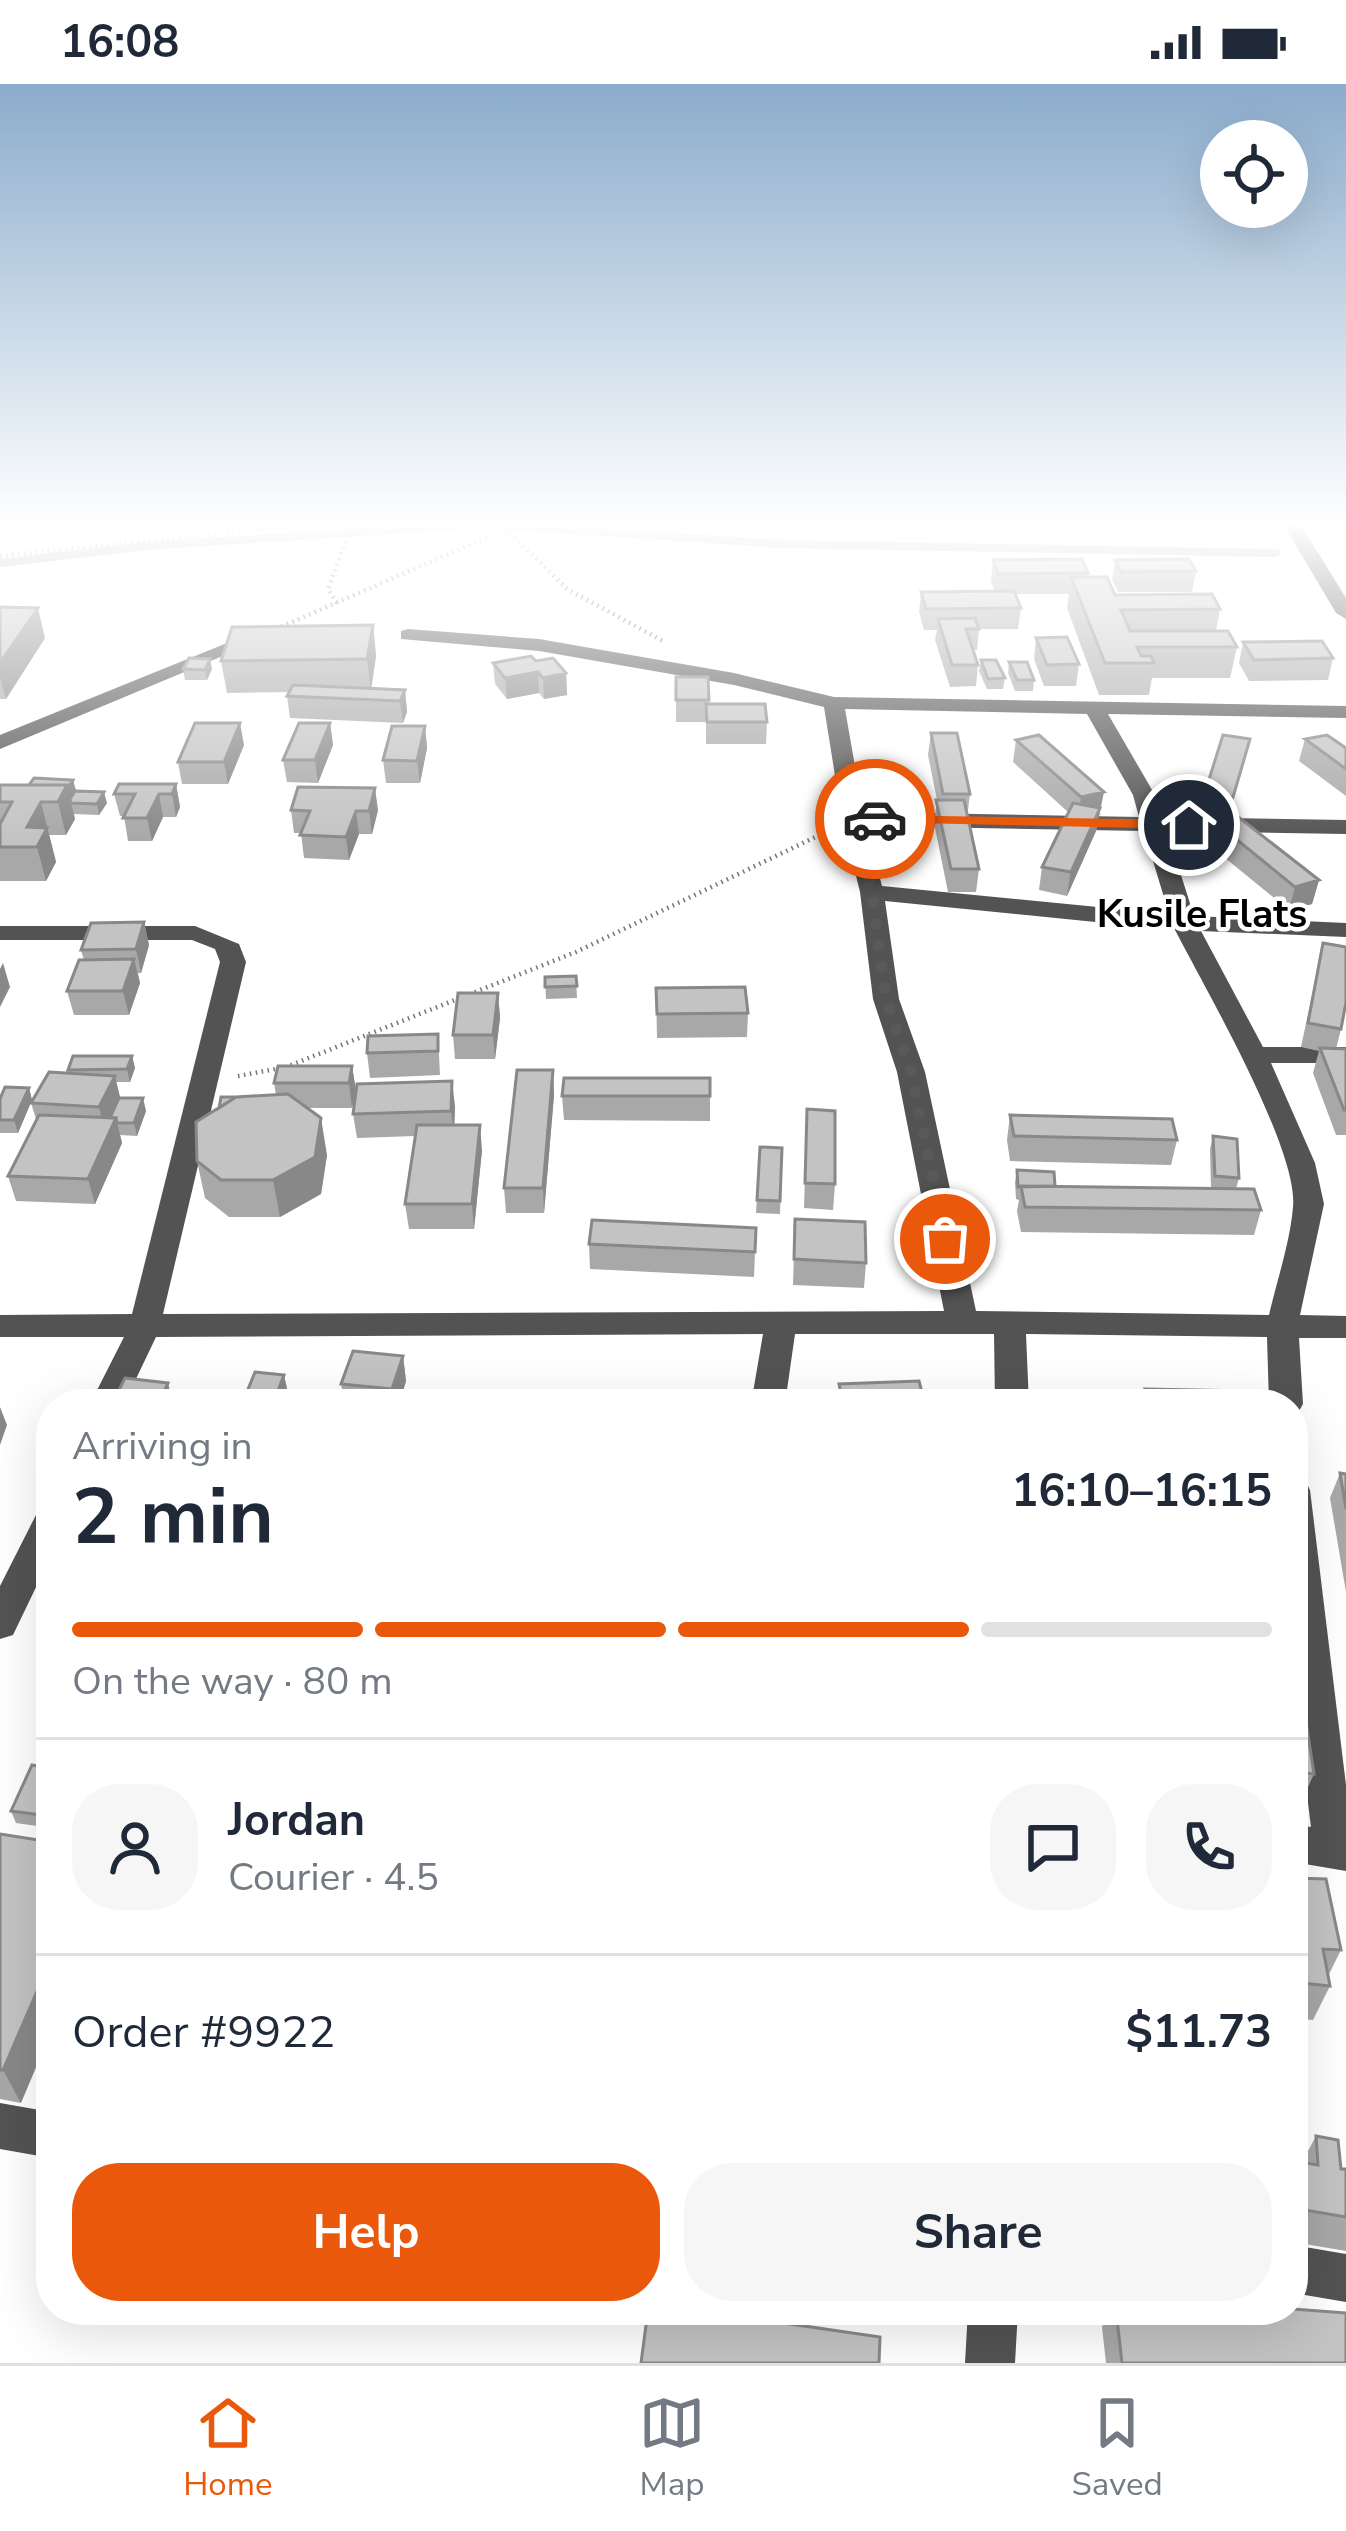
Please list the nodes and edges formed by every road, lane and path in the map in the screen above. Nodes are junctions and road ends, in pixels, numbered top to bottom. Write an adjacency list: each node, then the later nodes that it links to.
1 (277, 628): 4 (path)
2 (640, 628): 5 (path)
3 (407, 635): 6 (street)
4 (239, 645): 9 (street)
5 (671, 645)
6 (834, 703): 7 (street); 10 (street)
7 (1096, 711): 8 (street); 11 (street)
8 (1346, 712)
9 (0, 743)
10 (853, 819): 11 (street); 13 (street); 19 (path)
11 (1150, 824): 12 (street); 14 (street)
12 (1346, 827)
13 (872, 892): 14 (street); 20 (street)
14 (1184, 922): 15 (street); 17 (street)
15 (1346, 930)
16 (0, 933): 19 (street)
17 (1254, 1055): 18 (street); 24 (street)
18 (1346, 1055)
19 (202, 1083): 26 (street)
20 (962, 1322): 21 (street); 22 (street)
21 (1010, 1324): 24 (street); 29 (street)
22 (780, 1325): 26 (street); 28 (street)
23 (0, 1326): 26 (street)
24 (1282, 1326): 25 (street); 30 (street)
25 (1346, 1327)
26 (145, 1328): 27 (street)
27 (114, 1389)
28 (770, 1389)
29 (1012, 1389)
30 (1285, 1389)
31 (36, 1550): 32 (street)
32 (0, 1624)
33 (1308, 1649): 35 (street)
34 (1308, 1846): 35 (street)
35 (1341, 1851)
36 (0, 2126): 37 (street)
37 (36, 2132)
38 (1308, 2272): 39 (street)
39 (1346, 2278)
40 (992, 2325): 41 (street)
41 (990, 2363)

